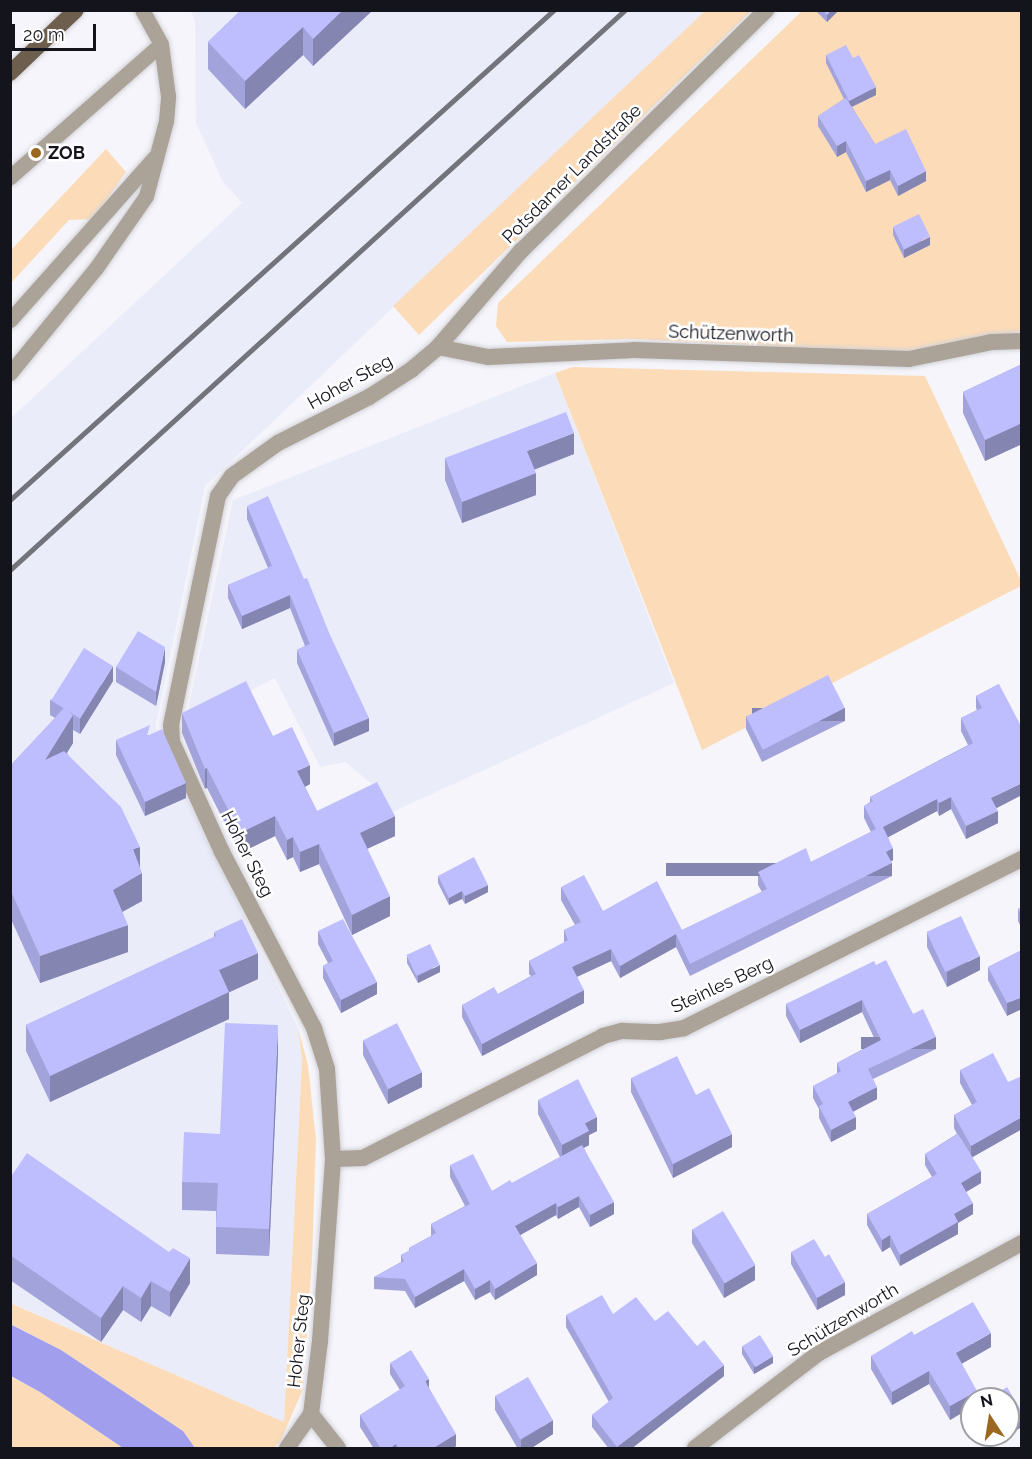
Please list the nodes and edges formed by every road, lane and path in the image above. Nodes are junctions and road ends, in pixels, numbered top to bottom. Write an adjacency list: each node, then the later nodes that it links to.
1 (76, 10): 5 (main road)
2 (142, 10): 4 (lane)
3 (766, 10): 10 (street, Potsdamer Landstraße)
4 (161, 44): 6 (lane); 7 (lane)
5 (10, 73)
6 (158, 153): 8 (lane); 12 (lane)
7 (10, 177)
8 (10, 320)
9 (1022, 341): 10 (street, Schützenworth)
10 (438, 346): 11 (street, Potsdamer Landstraße)
11 (411, 370): 14 (street, Hoher Steg)
12 (10, 373)
13 (1022, 859): 14 (street, Steinles Berg)
14 (333, 1159): 16 (street, Hoher Steg)
15 (1022, 1243): 19 (street, Schützenworth)
16 (311, 1414): 17 (street, Hoher Steg); 18 (street)
17 (286, 1449)
18 (338, 1449)
19 (695, 1449)

